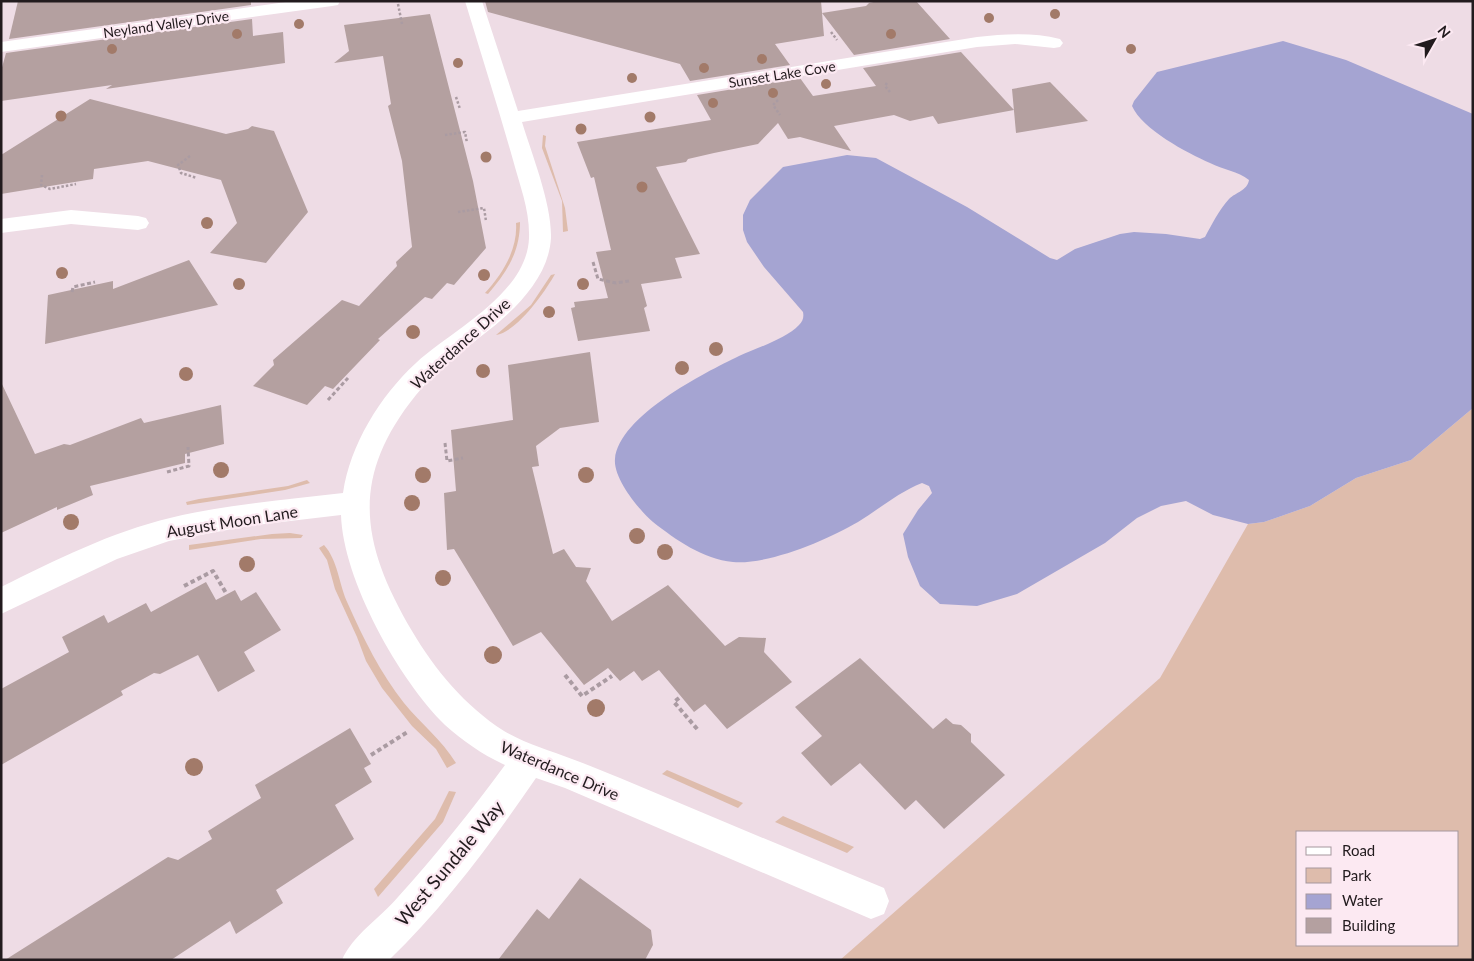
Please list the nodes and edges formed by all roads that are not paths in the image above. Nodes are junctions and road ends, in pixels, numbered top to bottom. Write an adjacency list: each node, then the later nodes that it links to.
1 (332, 1): 4 (street, Neyland Valley Drive)
2 (473, 1): 5 (street, Waterdance Drive)
3 (1054, 43): 5 (street, Sunset Lake Cove)
4 (1, 47)
5 (511, 118): 8 (street, Waterdance Drive)
6 (138, 223): 7 (street)
7 (1, 226)
8 (356, 503): 9 (street, August Moon Lane); 10 (street, Waterdance Drive)
9 (1, 601)
10 (530, 760): 11 (street, Waterdance Drive); 12 (street, West Sundale Way)
11 (871, 901)
12 (361, 960)

